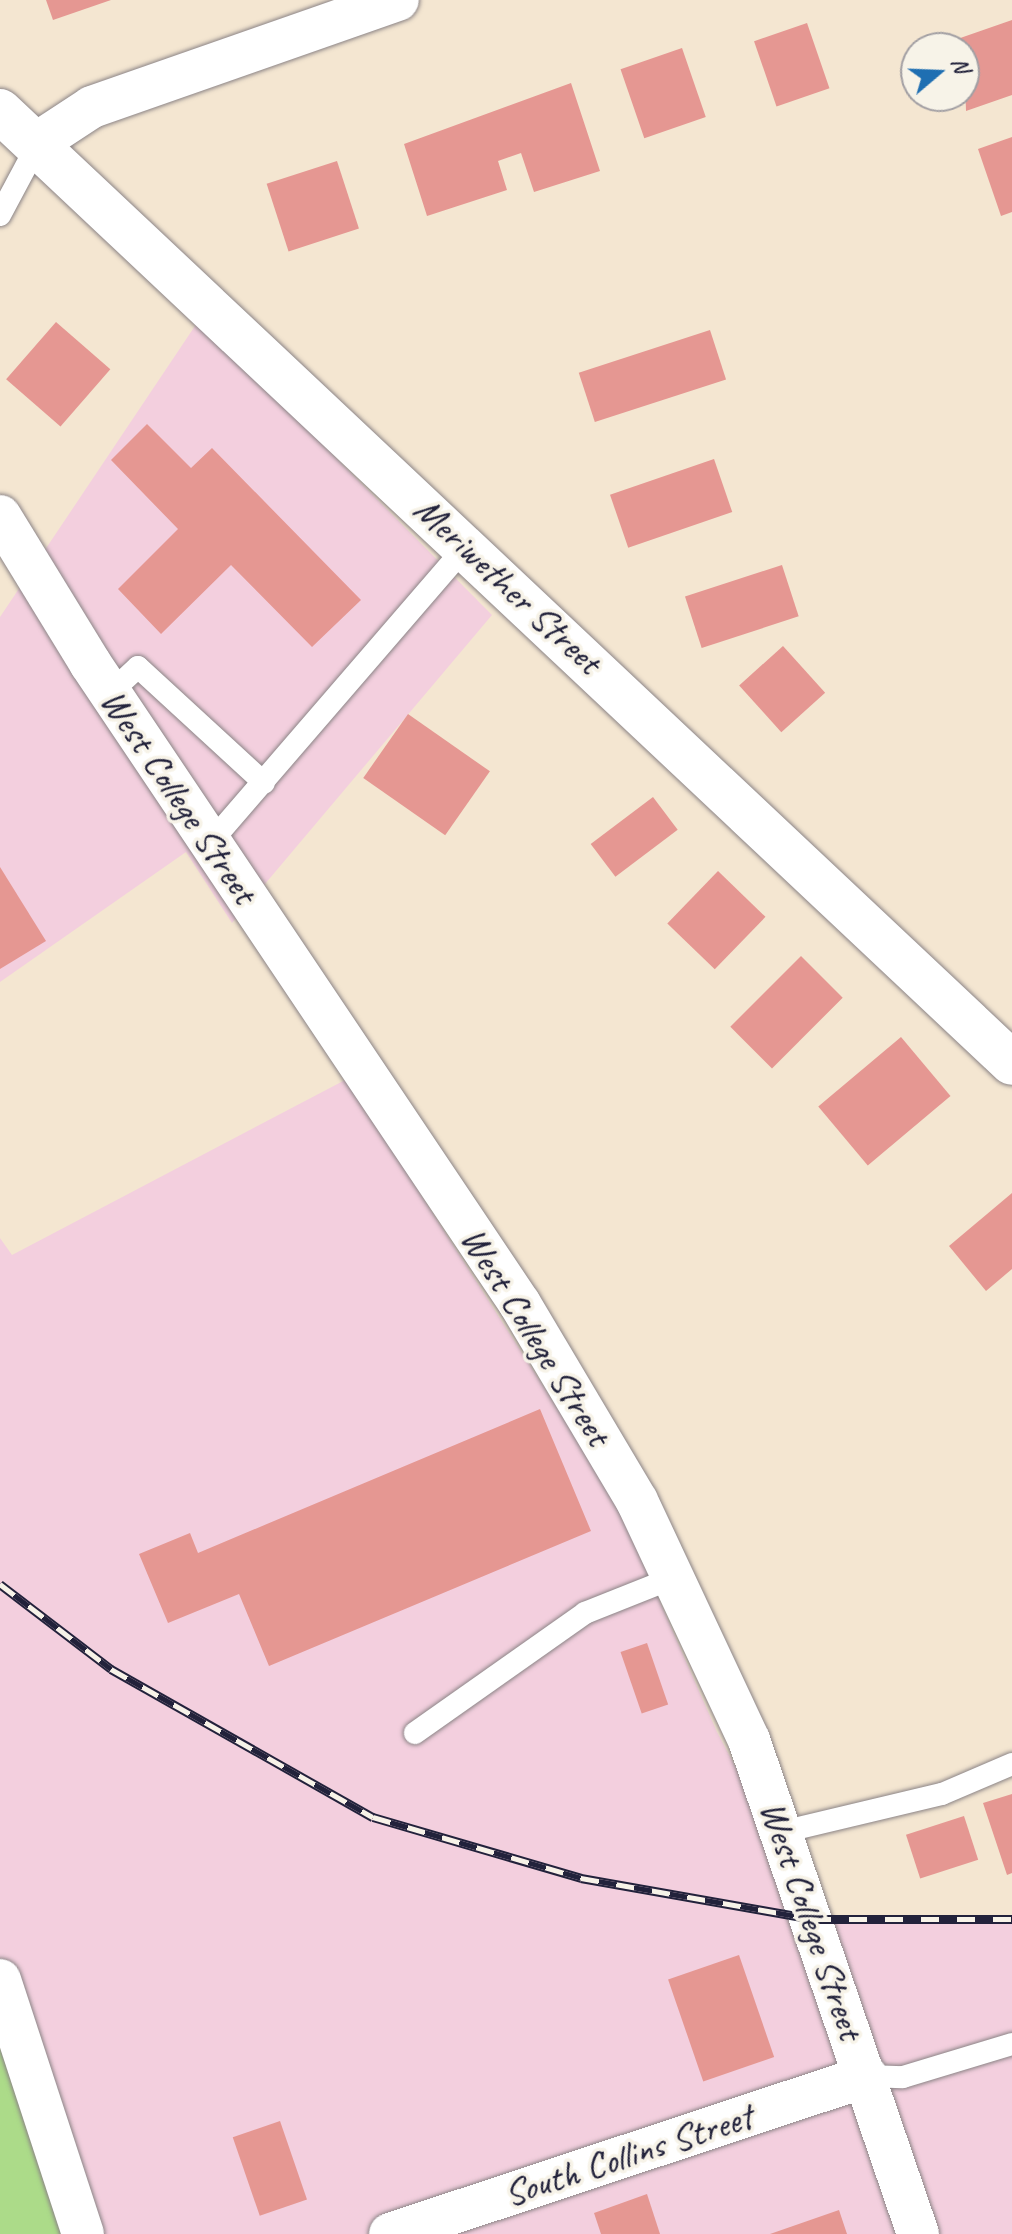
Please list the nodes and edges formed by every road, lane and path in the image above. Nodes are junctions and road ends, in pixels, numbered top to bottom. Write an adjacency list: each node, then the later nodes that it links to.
1 (398, 0): 3 (street)
2 (0, 111): 3 (street, Meriwether Street)
3 (40, 141): 4 (lane); 6 (street, Meriwether Street)
4 (0, 215)
5 (0, 516): 7 (street, West College Street)
6 (466, 546): 8 (lane); 10 (street, Meriwether Street)
7 (110, 693): 8 (lane); 9 (street, West College Street)
8 (264, 783): 9 (lane)
9 (210, 843): 11 (street, West College Street)
10 (1012, 1063)
11 (673, 1578): 12 (lane); 14 (street, West College Street)
12 (415, 1733)
13 (1012, 1764): 14 (lane)
14 (782, 1832): 17 (street, West College Street)
15 (0, 1980): 18 (street)
16 (1012, 2044): 17 (lane)
17 (867, 2076): 19 (street, South Collins Street); 20 (street, West College Street)
18 (83, 2234)
19 (390, 2234)
20 (918, 2234)

